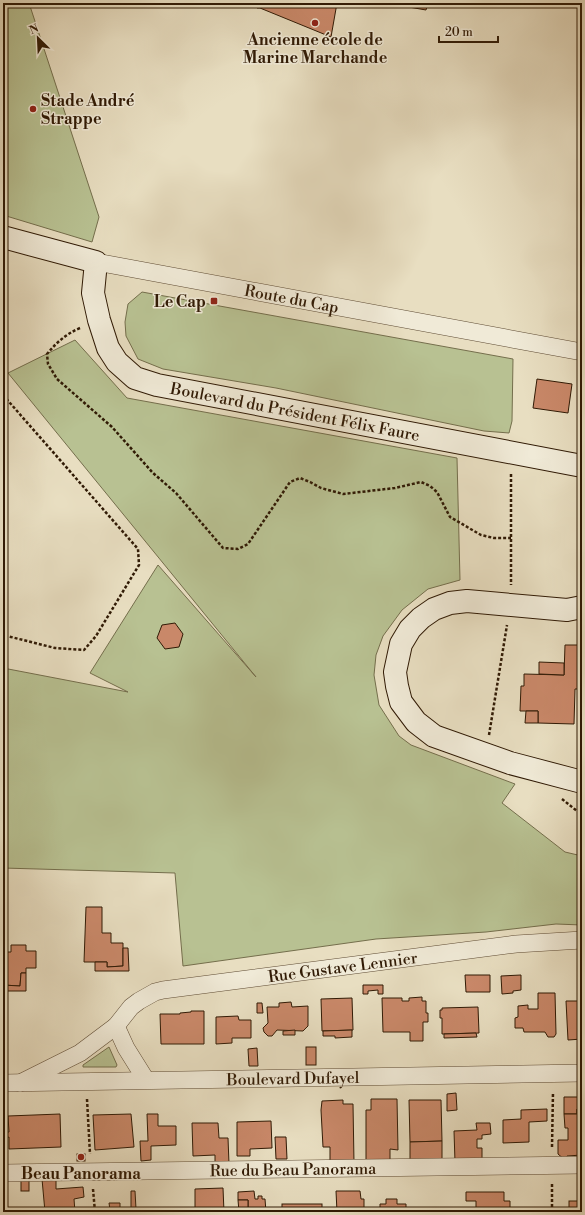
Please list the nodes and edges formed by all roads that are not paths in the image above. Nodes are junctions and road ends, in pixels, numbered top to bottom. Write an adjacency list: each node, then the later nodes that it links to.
1 (3, 237): 2 (street, Route du Cap)
2 (96, 262): 3 (street, Route du Cap); 4 (street, Boulevard du Président Félix Faure)
3 (582, 352)
4 (582, 466)
5 (582, 608): 6 (street)
6 (582, 782)
7 (582, 940): 8 (street, Rue Gustave Lennier)
8 (116, 1026): 10 (street); 12 (street, Rue Gustave Lennier)
9 (582, 1073): 10 (street, Boulevard Dufayel)
10 (146, 1080): 12 (street, Boulevard Dufayel)
11 (3, 1083): 12 (street, Boulevard Dufayel)
12 (20, 1083)
13 (582, 1165): 14 (street, Rue du Beau Panorama)
14 (3, 1173)

